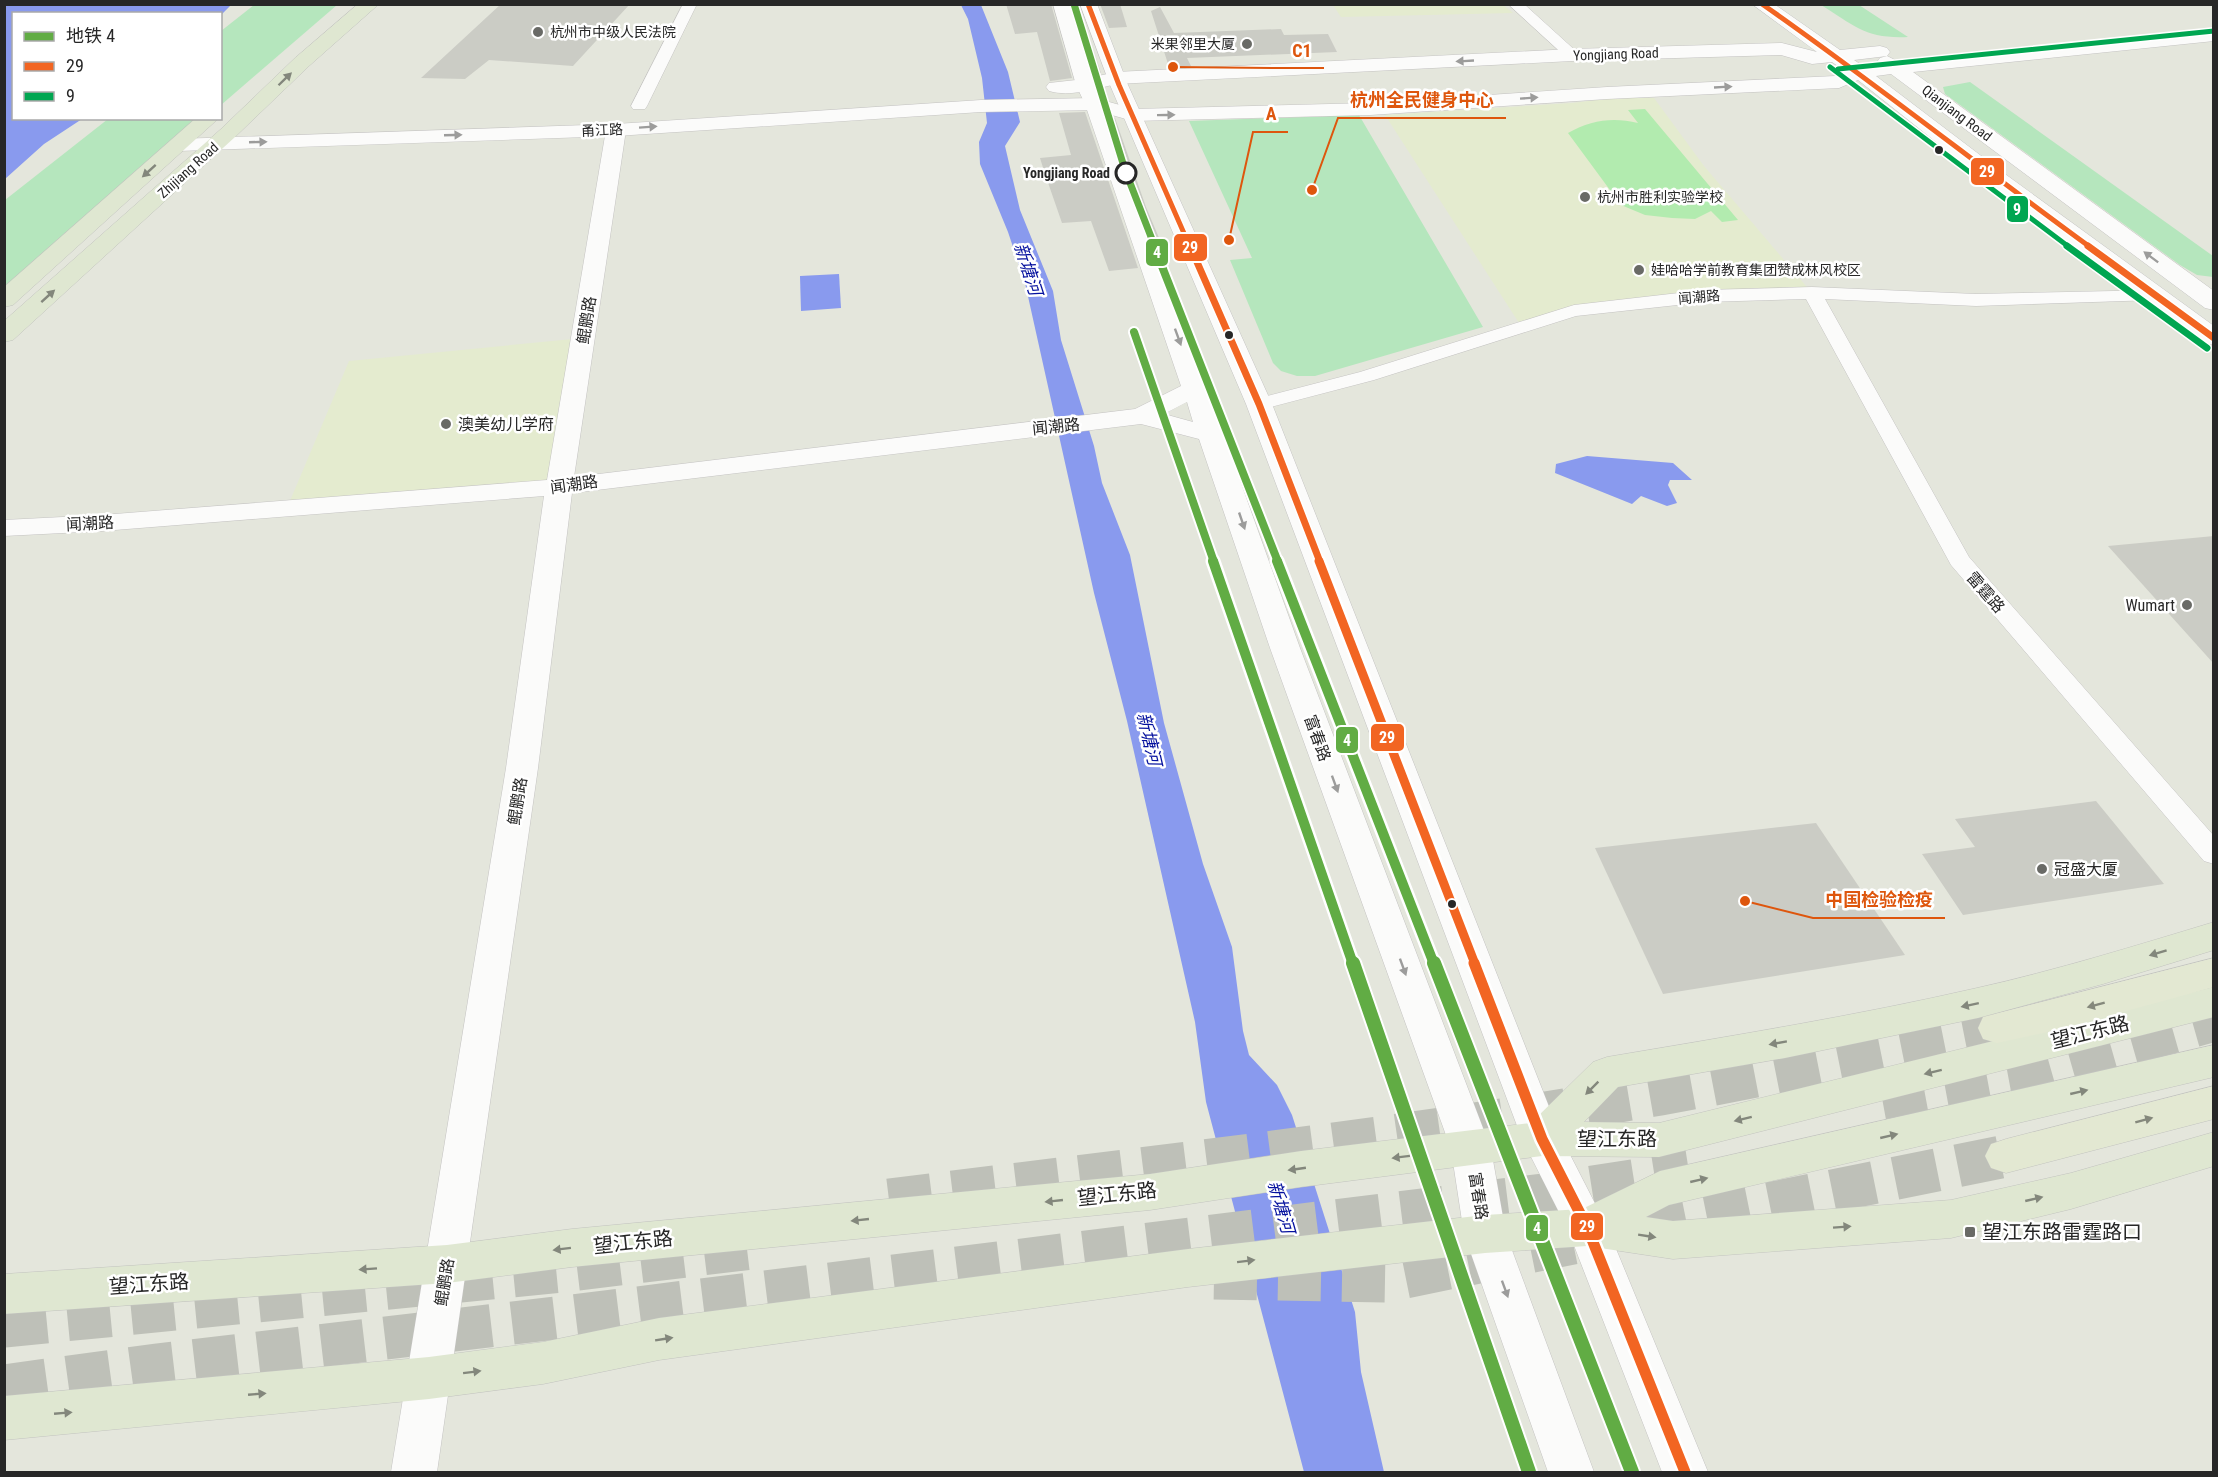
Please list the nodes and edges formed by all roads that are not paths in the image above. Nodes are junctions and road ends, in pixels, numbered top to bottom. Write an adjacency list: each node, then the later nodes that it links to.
1 (343, 4): 14 (main road)
2 (370, 4): 30 (main road, Zhijiang Road, one-way to 2)
3 (690, 4): 24 (street)
4 (1062, 4): 20 (street, 富春路)
5 (1088, 4): 17 (street)
6 (1515, 4): 12 (street)
7 (1761, 4): 13 (main road, Qianjiang Road)
8 (2214, 19): 11 (main road, Yongjiang Road)
9 (1844, 34): 11 (main road, Qianjiang Road)
10 (2214, 35): 15 (main road, Yongjiang Road)
11 (1872, 52): 13 (main road, Yongjiang Road); 15 (main road, Qianjiang Road)
12 (1572, 55): 13 (main road, Yongjiang Road); 17 (main road, Yongjiang Road, one-way to 17)
13 (1837, 57): 16 (main road, Qianjiang Road)
14 (273, 64)
15 (1896, 68): 16 (main road, Yongjiang Road); 35 (main road, Qianjiang Road, one-way to 15)
16 (1859, 72): 26 (main road, Yongjiang Road, one-way to 16); 34 (main road, Qianjiang Road)
17 (1116, 78): 20 (main road, Yongjiang Road); 26 (street)
18 (1039, 87): 20 (main road, Yongjiang Road)
19 (1016, 88): 21 (main road, 甬江路)
20 (1090, 95): 25 (main road, Yongjiang Road); 26 (main road, Yongjiang Road); 39 (street, 富春路, one-way to 39)
21 (981, 98): 22 (main road, 甬江路); 25 (main road, 甬江路); 27 (main road, 甬江路, one-way to 21)
22 (772, 100)
23 (661, 105): 24 (main road, 甬江路)
24 (639, 106): 27 (main road, 甬江路)
25 (1025, 108)
26 (1133, 116): 40 (street)
27 (616, 118): 31 (main road, 甬江路, one-way to 27); 43 (street, 鲲鹏路)
28 (367, 119): 30 (main road)
29 (204, 123): 30 (main road); 32 (main road, Zhijiang Road)
30 (236, 125): 31 (main road, Zhijiang Road)
31 (216, 144): 32 (main road, 甬江路); 37 (main road, Zhijiang Road, one-way to 31)
32 (178, 145): 36 (main road, Zhijiang Road, one-way to 36)
33 (1812, 293): 34 (street, 闻潮路); 40 (street, 闻潮路); 45 (street, 雷霆路)
34 (2154, 294): 38 (main road, Qianjiang Road)
35 (2208, 296)
36 (4, 300)
37 (4, 335)
38 (2214, 338)
39 (1196, 388): 41 (street, 闻潮路); 42 (street, 富春路)
40 (1259, 404): 52 (street)
41 (1141, 416): 42 (street, 闻潮路); 43 (street, 闻潮路)
42 (1212, 435): 53 (street, 富春路, one-way to 53)
43 (559, 487): 44 (street, 闻潮路); 58 (street, 鲲鹏路)
44 (4, 528)
45 (2214, 854)
46 (2214, 936): 52 (main road, one-way to 52)
47 (2214, 972): 49 (highway, one-way to 49)
48 (2214, 1002): 52 (main road, 望江东路, one-way to 52)
49 (1998, 1028)
50 (2214, 1061): 56 (main road, one-way to 50)
51 (2214, 1102): 55 (highway, one-way to 51)
52 (1542, 1139): 53 (main road, 望江东路); 56 (street)
53 (1471, 1149): 57 (street, 富春路); 58 (main road, 望江东路, one-way to 58)
54 (2214, 1149): 56 (main road, one-way to 54)
55 (2006, 1156)
56 (1587, 1227): 57 (main road); 64 (street)
57 (1485, 1234): 60 (main road, one-way to 57); 63 (street, 富春路, one-way to 63)
58 (447, 1264): 59 (main road, 望江东路, one-way to 59); 60 (street, 鲲鹏路)
59 (4, 1294)
60 (429, 1378): 61 (main road, one-way to 60); 62 (street, 鲲鹏路)
61 (4, 1418)
62 (414, 1473)
63 (1570, 1473)
64 (1685, 1473)

